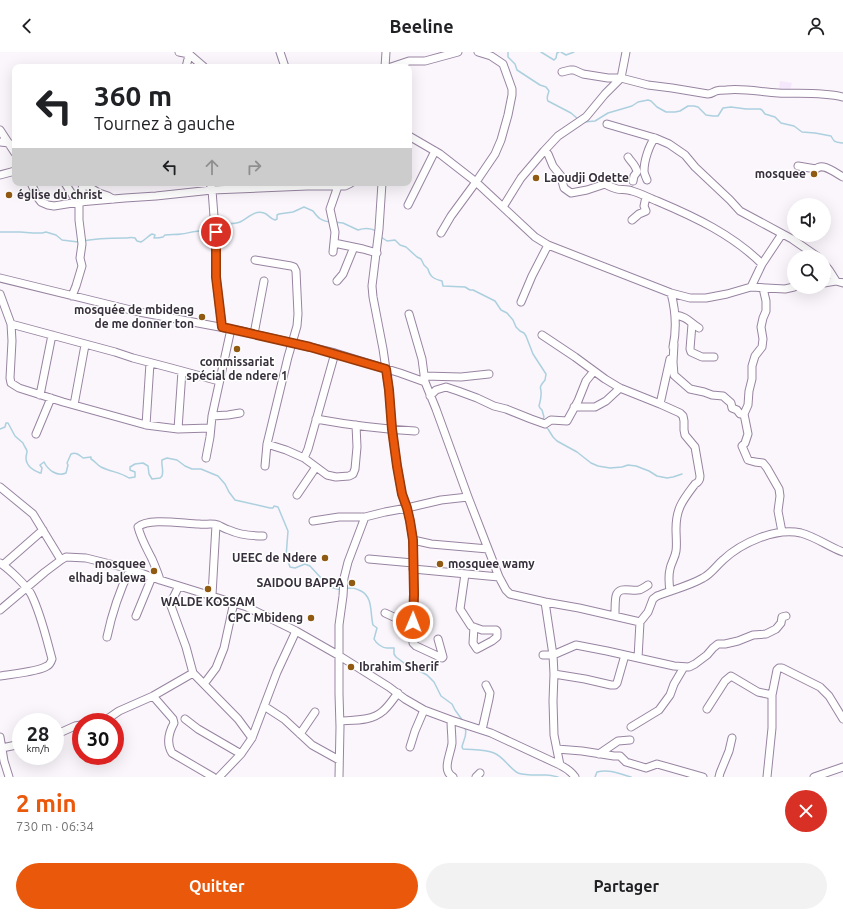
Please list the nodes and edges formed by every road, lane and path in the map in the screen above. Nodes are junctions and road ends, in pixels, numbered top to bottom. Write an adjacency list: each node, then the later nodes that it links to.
1 (179, 52): 7 (street)
2 (280, 52): 11 (street)
3 (386, 52): 12 (street)
4 (458, 52): 8 (street)
5 (478, 52): 33 (street)
6 (626, 52): 15 (street)
7 (189, 53): 9 (street); 10 (street)
8 (451, 54): 13 (street)
9 (187, 64)
10 (201, 64)
11 (284, 64)
12 (385, 64)
13 (400, 64)
14 (562, 72): 15 (street)
15 (621, 78): 16 (street); 24 (street)
16 (843, 97)
17 (607, 124): 20 (street)
18 (0, 130): 22 (street)
19 (412, 138): 23 (street)
20 (655, 138): 27 (street); 49 (street)
21 (0, 142): 22 (street)
22 (12, 145)
23 (435, 151): 33 (street); 45 (street)
24 (544, 151): 41 (street); 46 (street)
25 (628, 157): 32 (street)
26 (798, 166): 30 (street)
27 (645, 169): 31 (street); 32 (street)
28 (12, 172): 29 (street)
29 (0, 175)
30 (843, 177)
31 (647, 180)
32 (633, 181): 41 (street)
33 (476, 182): 46 (street); 48 (street)
34 (32, 186): 44 (street)
35 (67, 186): 44 (street)
36 (83, 186): 44 (street)
37 (88, 186): 43 (street)
38 (211, 186): 43 (street); 74 (street)
39 (344, 186): 50 (street)
40 (382, 186): 55 (street)
41 (631, 190): 42 (street)
42 (646, 197): 47 (street); 57 (street)
43 (114, 199): 44 (street)
44 (81, 202): 68 (street)
45 (408, 205)
46 (503, 207): 51 (street)
47 (632, 220)
48 (441, 233)
49 (782, 234): 53 (street); 57 (street)
50 (334, 243): 52 (street); 54 (street)
51 (548, 246): 66 (street); 69 (street)
52 (354, 247): 55 (street); 61 (street)
53 (808, 250)
54 (333, 252)
55 (377, 253): 86 (street)
56 (255, 260): 80 (street)
57 (762, 264): 63 (street)
58 (831, 272): 62 (street)
59 (0, 278): 68 (street)
60 (264, 281): 77 (street)
61 (337, 281)
62 (839, 282)
63 (751, 287): 64 (street); 66 (street)
64 (763, 288): 65 (street); 100 (street)
65 (787, 289)
66 (671, 293): 71 (street)
67 (0, 294): 72 (street)
68 (72, 296): 74 (street)
69 (521, 302)
70 (409, 314): 90 (street)
71 (675, 315): 73 (street); 81 (street)
72 (11, 324): 78 (street); 93 (street)
73 (692, 324): 75 (street); 84 (street)
74 (222, 327): 76 (street)
75 (699, 328)
76 (231, 330): 77 (street); 91 (street)
77 (254, 334): 80 (street)
78 (52, 335): 82 (street); 93 (street)
79 (542, 335): 88 (street)
80 (292, 343): 83 (street); 110 (street)
81 (674, 344): 96 (street); 100 (street)
82 (85, 345): 85 (street); 97 (street)
83 (335, 353): 86 (street); 102 (street)
84 (714, 357)
85 (150, 363): 87 (street); 103 (street)
86 (386, 369): 90 (street); 107 (street)
87 (182, 371): 91 (street); 106 (street)
88 (594, 371): 92 (street); 98 (street)
89 (489, 374): 90 (street)
90 (424, 379): 94 (street)
91 (219, 381): 101 (street)
92 (620, 388): 96 (street); 98 (street)
93 (40, 394): 95 (street)
94 (430, 396): 98 (street); 117 (street)
95 (51, 398): 97 (street); 109 (street)
96 (660, 404): 140 (street)
97 (74, 405): 103 (street)
98 (574, 407)
99 (240, 412): 101 (street)
100 (744, 414): 123 (street)
101 (212, 416): 105 (street)
102 (316, 419): 104 (street); 112 (street)
103 (146, 425): 106 (street)
104 (356, 425): 107 (street); 114 (street)
105 (210, 428): 106 (street); 111 (street)
106 (178, 429)
107 (392, 429): 108 (street); 118 (street)
108 (415, 431)
109 (36, 434)
110 (267, 444): 112 (street); 113 (street)
111 (206, 458)
112 (304, 458): 114 (street)
113 (265, 466)
114 (316, 468): 116 (street)
115 (0, 487): 122 (street)
116 (297, 495)
117 (468, 497): 118 (street); 126 (street)
118 (407, 508): 119 (street); 125 (street)
119 (365, 517): 120 (street); 155 (street)
120 (313, 521)
121 (216, 525): 124 (street); 136 (street); 141 (street)
122 (43, 530): 129 (street); 130 (street)
123 (782, 532): 127 (street); 140 (street)
124 (263, 536)
125 (413, 540): 126 (street); 131 (street)
126 (488, 549): 134 (street)
127 (843, 552)
128 (369, 559): 131 (street)
129 (61, 560): 132 (street); 139 (street)
130 (2, 564): 139 (street)
131 (413, 566): 133 (street); 149 (street)
132 (130, 569): 135 (street); 153 (street)
133 (465, 574): 134 (street); 151 (street)
134 (499, 577): 143 (street)
135 (152, 578): 136 (street); 146 (street)
136 (160, 580): 138 (street)
137 (648, 585): 147 (street)
138 (179, 586): 141 (street); 161 (street)
139 (27, 588): 144 (street); 163 (street)
140 (670, 591): 150 (street)
141 (212, 596): 142 (street)
142 (234, 602): 152 (street); 164 (street)
143 (545, 602): 147 (street); 157 (street)
144 (0, 610)
145 (385, 612): 149 (street)
146 (136, 616)
147 (615, 616): 150 (street)
148 (786, 616): 160 (street)
149 (413, 622): 154 (street)
150 (640, 622): 159 (street)
151 (474, 627)
152 (296, 631): 155 (street); 169 (street)
153 (107, 638)
154 (438, 639)
155 (338, 655): 166 (street); 176 (street)
156 (543, 655): 157 (street)
157 (553, 655): 158 (street); 162 (street)
158 (625, 655): 159 (street); 162 (street)
159 (638, 658): 160 (street)
160 (684, 667): 178 (street)
161 (193, 673): 164 (street); 168 (street)
162 (554, 674): 188 (street)
163 (0, 676)
164 (204, 684): 182 (street)
165 (486, 685): 179 (street)
166 (398, 693): 170 (street); 176 (street)
167 (772, 695): 171 (street); 175 (street); 202 (street)
168 (153, 696): 173 (street); 195 (street)
169 (264, 706): 180 (street); 182 (street)
170 (424, 710): 177 (street); 186 (street)
171 (707, 710)
172 (315, 712): 180 (street)
173 (116, 713)
174 (185, 719): 189 (street)
175 (843, 719)
176 (340, 720): 191 (street)
177 (450, 720): 179 (street); 198 (street)
178 (631, 727)
179 (482, 730): 192 (street)
180 (300, 734): 191 (street)
181 (0, 738): 187 (street)
182 (252, 738): 189 (street)
183 (732, 738): 201 (street)
184 (630, 740): 190 (street)
185 (12, 746): 187 (street)
186 (410, 747)
187 (2, 748): 194 (street)
188 (557, 749): 190 (street); 192 (street)
189 (241, 754): 196 (street)
190 (599, 754): 200 (street)
191 (339, 760): 197 (street)
192 (560, 764): 199 (street)
193 (843, 767): 203 (street)
194 (9, 777)
195 (213, 777)
196 (220, 777)
197 (339, 777)
198 (453, 777)
199 (575, 777)
200 (703, 777)
201 (719, 777)
202 (767, 777)
203 (814, 777)

